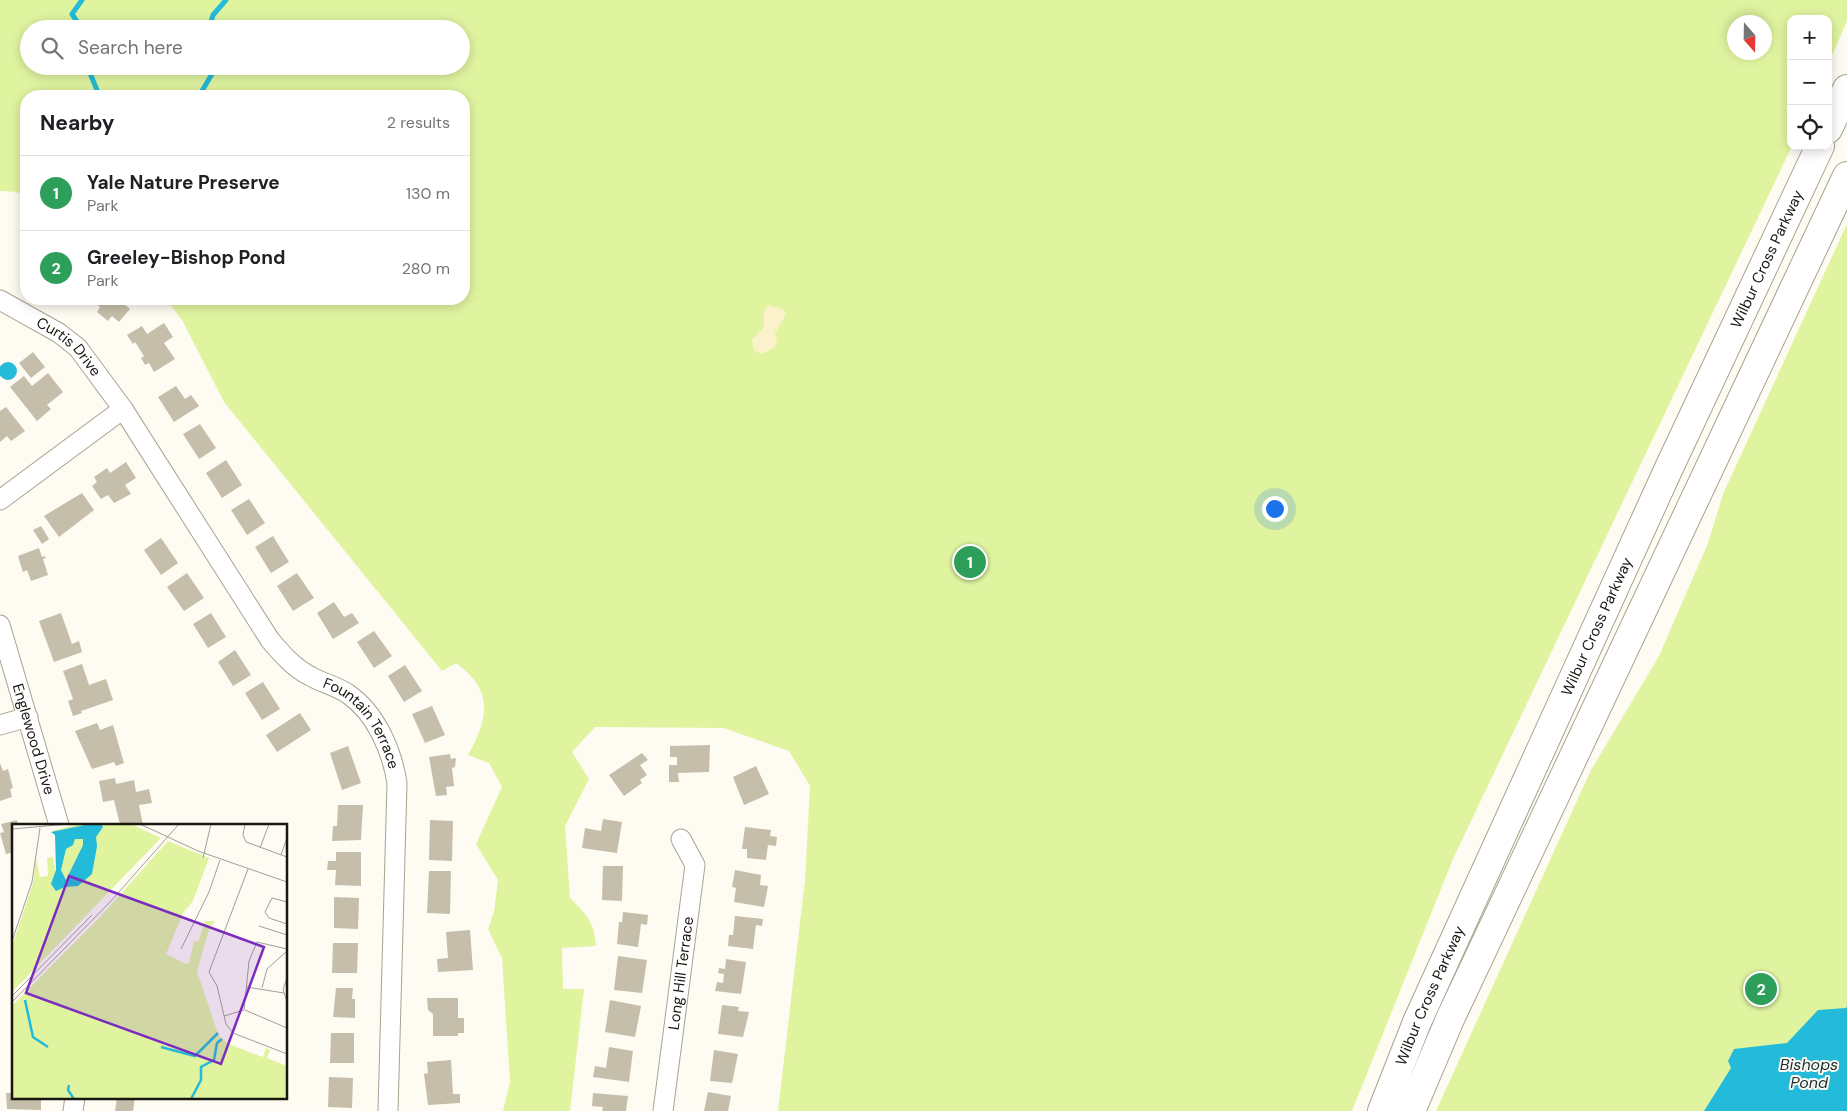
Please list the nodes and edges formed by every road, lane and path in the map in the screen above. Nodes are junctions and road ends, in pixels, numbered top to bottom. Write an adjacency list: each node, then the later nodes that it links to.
1 (1847, 89): 2 (highway)
2 (1832, 121)
3 (1818, 150): 17 (highway, Wilbur Cross Parkway)
4 (1847, 176): 18 (highway, Wilbur Cross Parkway)
5 (0, 300): 6 (street, Curtis Drive)
6 (123, 409): 7 (street); 15 (street, Fountain Terrace)
7 (0, 500)
8 (0, 624): 9 (street, Englewood Drive)
9 (28, 717): 10 (street); 11 (street, Englewood Drive)
10 (0, 725)
11 (60, 824)
12 (681, 839): 16 (street, Long Hill Terrace)
13 (75, 1098): 14 (street)
14 (73, 1111)
15 (388, 1111)
16 (663, 1111)
17 (1382, 1111)
18 (1411, 1111)

